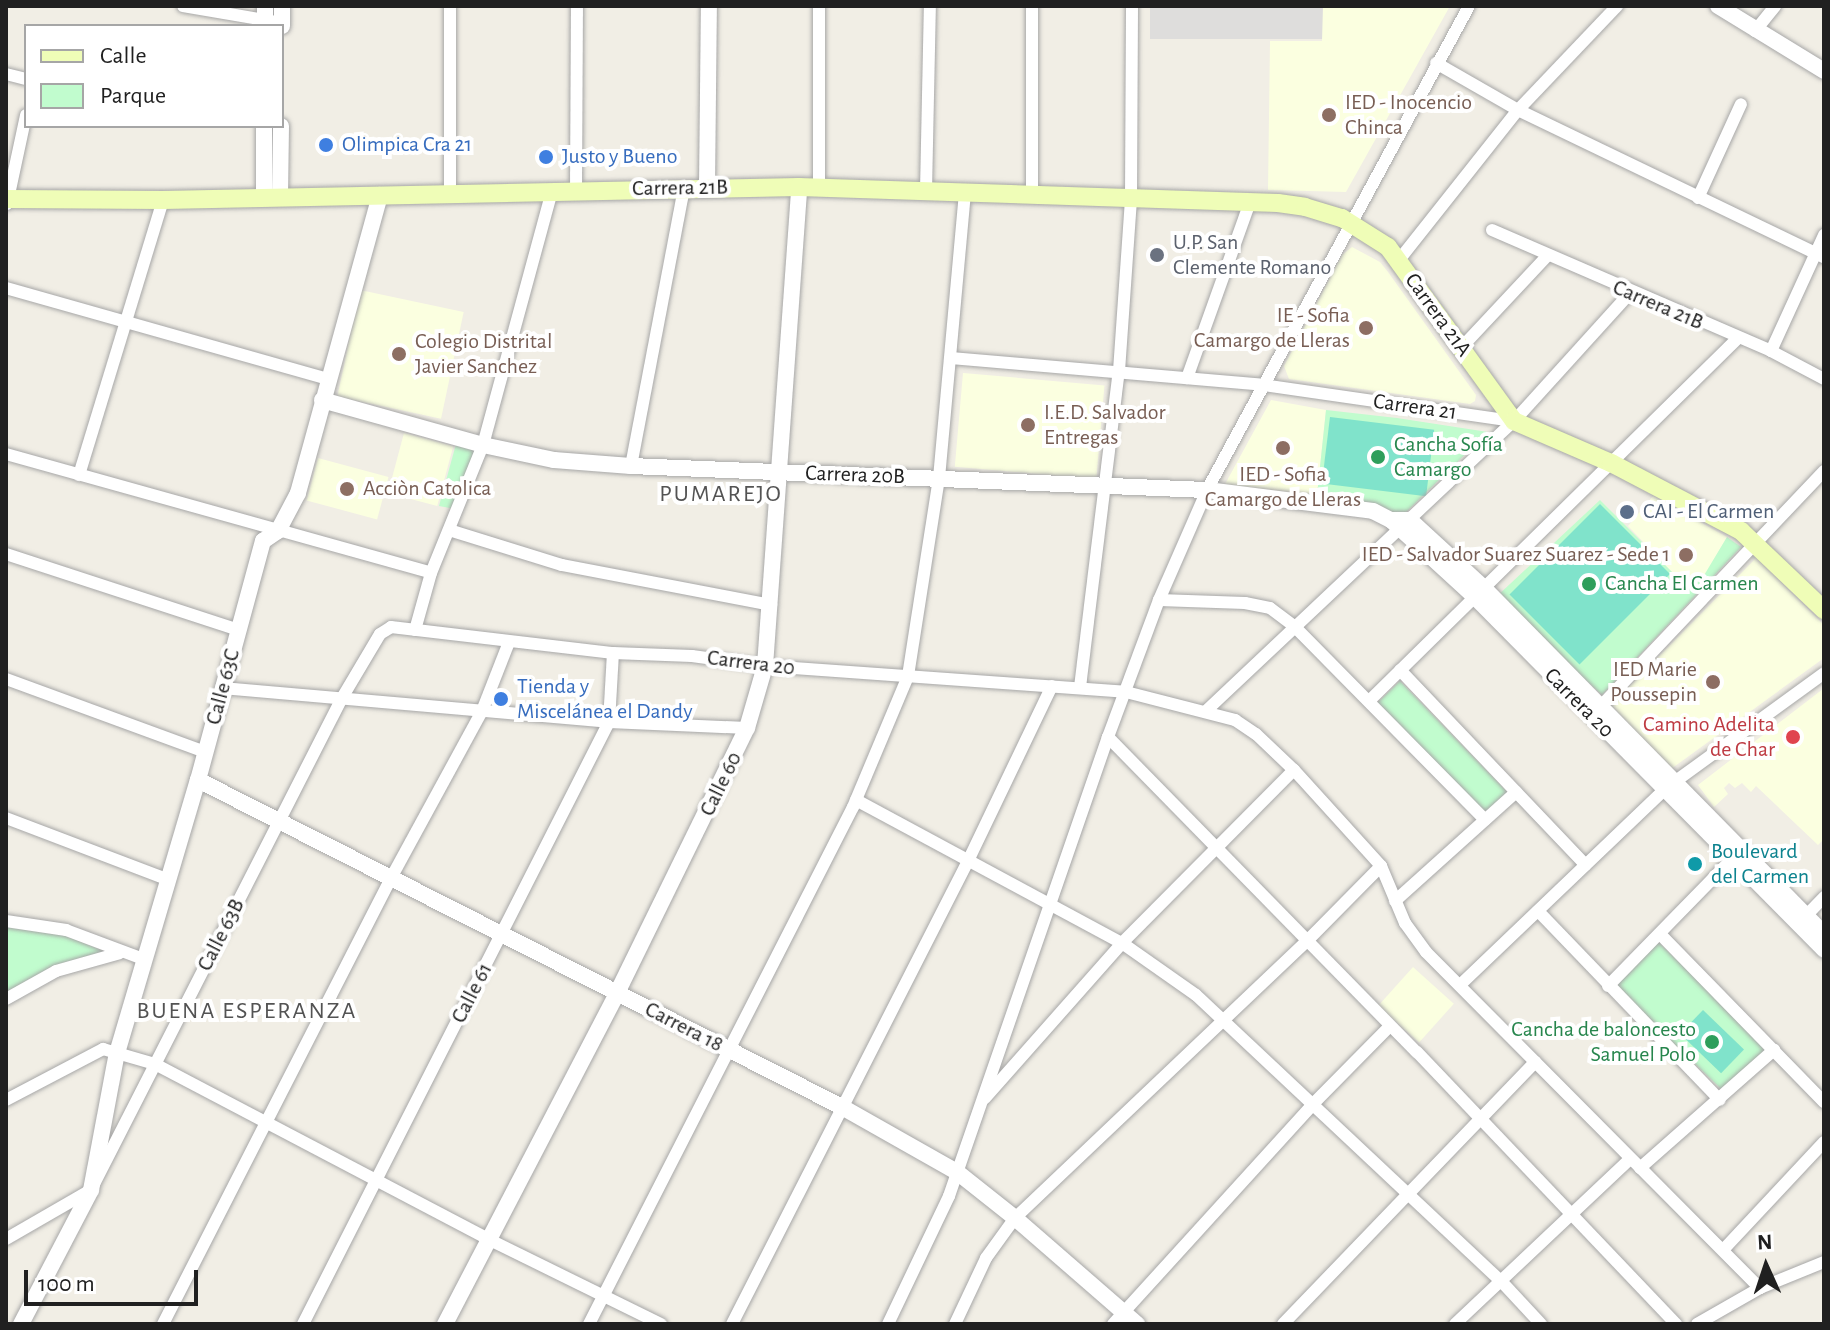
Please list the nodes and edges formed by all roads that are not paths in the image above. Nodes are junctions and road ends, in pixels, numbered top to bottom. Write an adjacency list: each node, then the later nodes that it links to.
1 (183, 6): 13 (street)
2 (450, 6): 30 (street)
3 (577, 6): 26 (street)
4 (709, 6): 22 (street)
5 (819, 6): 24 (street)
6 (930, 6): 28 (street)
7 (1032, 6): 31 (street)
8 (1132, 6): 34 (street)
9 (1469, 6): 15 (street)
10 (1617, 6): 18 (street)
11 (1718, 6): 14 (street)
12 (1775, 6): 14 (street)
13 (274, 18)
14 (1755, 31): 16 (street)
15 (1436, 63): 18 (street); 39 (street)
16 (1824, 71)
17 (1741, 104): 35 (street)
18 (1518, 110): 35 (street); 44 (street)
19 (24, 124): 37 (street)
20 (264, 128): 33 (street)
21 (280, 128): 33 (street)
22 (707, 187): 23 (main road, Carrera 21B); 25 (main road, Carrera 21B)
23 (799, 187): 24 (main road, Carrera 21B); 64 (street, Calle 60)
24 (819, 187): 28 (main road, Carrera 21B)
25 (684, 188): 26 (main road, Carrera 21B); 62 (street)
26 (576, 190): 27 (main road, Carrera 21B)
27 (552, 191): 30 (main road, Carrera 21B); 59 (street)
28 (926, 191): 29 (main road, Carrera 21B)
29 (965, 192): 31 (main road, Carrera 21B); 51 (street)
30 (450, 193): 32 (main road, Carrera 21B)
31 (1032, 194): 34 (main road, Carrera 21B)
32 (380, 195): 33 (main road, Carrera 21B); 54 (street, Calle 63C)
33 (272, 197): 36 (main road, Carrera 21B)
34 (1131, 198): 38 (main road, Carrera 21B); 52 (street)
35 (1698, 198): 42 (street)
36 (163, 200): 37 (main road, Carrera 21B); 47 (street)
37 (7, 202)
38 (1250, 202): 39 (main road, Carrera 21B); 53 (street)
39 (1350, 222): 44 (main road, Carrera 21A); 56 (street)
40 (1492, 230): 43 (street, Carrera 21B)
41 (1824, 235): 42 (street)
42 (1820, 255): 50 (street)
43 (1547, 256): 46 (street, Carrera 21B); 49 (street)
44 (1399, 260): 49 (main road, Carrera 21A)
45 (6, 288): 47 (street)
46 (1630, 293): 48 (street, Carrera 21B); 58 (street)
47 (125, 322): 54 (street); 65 (street)
48 (1737, 339): 50 (street, Carrera 21B); 61 (street)
49 (1461, 348): 58 (main road, Carrera 21A)
50 (1771, 351): 55 (street, Carrera 21B)
51 (951, 358): 52 (street, Carrera 21); 66 (street)
52 (1119, 371): 53 (street, Carrera 21); 67 (street)
53 (1187, 378): 56 (street, Carrera 21)
54 (328, 379): 57 (street, Calle 63C)
55 (1824, 379)
56 (1263, 385): 58 (street, Carrera 21); 68 (street)
57 (322, 400): 59 (street, Carrera 20B); 71 (street, Calle 63C)
58 (1514, 421): 61 (main road, Carrera 21); 69 (street)
59 (483, 445): 62 (street, Carrera 20B); 70 (street)
60 (6, 454): 65 (street)
61 (1611, 463): 72 (main road, Carrera 21); 75 (street)
62 (631, 466): 64 (street, Carrera 20B)
63 (1824, 471): 72 (street)
64 (778, 472): 66 (street, Carrera 20B); 77 (street, Calle 60)
65 (79, 475): 71 (street)
66 (939, 478): 67 (street, Carrera 20B); 88 (street)
67 (1105, 486): 68 (street, Carrera 20B); 91 (street)
68 (1207, 490): 69 (street, Carrera 20B); 76 (street)
69 (1400, 523): 75 (street, Carrera 20); 79 (street)
70 (449, 530): 74 (street); 77 (street)
71 (278, 531): 74 (street); 80 (street, Calle 63C)
72 (1755, 543): 78 (main road, Carrera 21); 96 (street)
73 (6, 554): 80 (street)
74 (431, 573): 81 (street)
75 (1480, 592): 86 (street); 96 (street, Carrera 20); 105 (street, Carrera 20)
76 (1159, 600): 79 (street); 93 (street)
77 (771, 605): 85 (street, Calle 60)
78 (1824, 610)
79 (1294, 626): 95 (street); 97 (street)
80 (238, 630): 92 (street, Calle 63C)
81 (415, 630): 82 (street, Carrera 20); 83 (street, Carrera 20)
82 (380, 634): 94 (street, Calle 63B)
83 (509, 642): 84 (street, Carrera 20); 98 (street)
84 (613, 653): 85 (street, Carrera 20); 99 (street, Calle 61)
85 (765, 666): 88 (street, Carrera 20); 100 (street, Calle 60)
86 (1400, 670): 95 (street); 106 (street)
87 (1824, 673): 105 (street)
88 (908, 676): 90 (street, Carrera 20); 107 (street)
89 (6, 679): 102 (street)
90 (1052, 686): 91 (street, Carrera 20); 113 (street)
91 (1080, 687): 93 (street, Carrera 20)
92 (222, 688): 94 (street); 102 (street, Calle 63C)
93 (1126, 692): 97 (street, Carrera 20); 101 (street)
94 (342, 698): 98 (street); 110 (street, Calle 63B)
95 (1369, 701): 109 (street)
96 (1602, 705): 105 (street, Carrera 20)
97 (1207, 710): 103 (street, Carrera 20)
98 (482, 711): 99 (street); 116 (street)
99 (609, 722): 100 (street); 124 (street, Calle 61)
100 (747, 728): 134 (street, Calle 60)
101 (1108, 737): 111 (street); 120 (street)
102 (206, 752): 104 (street, Calle 63C)
103 (1294, 770): 111 (street); 115 (street, Carrera 20)
104 (198, 780): 110 (street, Carrera 18); 117 (street, Calle 63C)
105 (1670, 784): 112 (street, Carrera 20); 114 (street); 123 (street, Carrera 20)
106 (1516, 792): 109 (street); 114 (street)
107 (856, 800): 113 (street); 138 (street)
108 (6, 818): 117 (street)
109 (1485, 820): 119 (street)
110 (279, 821): 116 (street, Carrera 18); 142 (street, Calle 63B)
111 (1218, 850): 127 (street); 128 (street)
112 (1733, 858): 123 (street, Carrera 20); 125 (street)
113 (968, 861): 120 (street); 148 (street)
114 (1586, 865): 121 (street)
115 (1381, 866): 119 (street); 127 (street)
116 (391, 878): 124 (street, Carrera 18); 150 (street)
117 (167, 879): 131 (street, Calle 63C)
118 (1824, 897): 123 (street)
119 (1395, 901): 132 (street)
120 (1050, 902): 128 (street); 147 (street)
121 (1538, 911): 132 (street); 133 (street)
122 (6, 921): 130 (street)
123 (1802, 921): 126 (street, Carrera 20); 129 (street, Carrera 20)
124 (502, 934): 134 (street, Carrera 18); 155 (street, Calle 61)
125 (1660, 934): 133 (street); 139 (street)
126 (1824, 934)
127 (1308, 940): 136 (street); 137 (street)
128 (1122, 943): 136 (street); 147 (street)
129 (1824, 950)
130 (120, 953): 131 (street); 135 (street)
131 (146, 960): 140 (street, Calle 63C)
132 (1460, 985): 141 (street)
133 (1608, 986): 144 (street)
134 (617, 993): 138 (street, Carrera 18); 161 (street, Calle 60)
135 (6, 999)
136 (1222, 1021): 146 (street); 159 (street)
137 (1390, 1026): 146 (street); 149 (street)
138 (730, 1050): 148 (street, Carrera 18); 166 (street)
139 (1774, 1050): 144 (street); 145 (street)
140 (117, 1053): 142 (street); 143 (street); 156 (street, Calle 63C)
141 (1535, 1062): 149 (street); 152 (street)
142 (155, 1064): 150 (street); 156 (street, Calle 63B)
143 (6, 1100)
144 (1720, 1100): 153 (street)
145 (1824, 1102)
146 (1314, 1103): 157 (street); 167 (street)
147 (980, 1104): 154 (street)
148 (842, 1107): 154 (street, Carrera 18); 174 (street)
149 (1481, 1119): 157 (street); 158 (street)
150 (265, 1124): 155 (street); 169 (street)
151 (1824, 1142): 162 (street)
152 (1630, 1159): 153 (street); 158 (street)
153 (1640, 1168): 162 (street)
154 (957, 1172): 159 (street, Carrera 18); 175 (street)
155 (378, 1179): 161 (street); 170 (street, Calle 61)
156 (91, 1190): 160 (street); 168 (street, Calle 63B)
157 (1407, 1193): 164 (street); 178 (street)
158 (1572, 1216): 164 (street); 181 (street)
159 (1015, 1218): 167 (street, Carrera 18); 176 (street)
160 (6, 1239)
161 (488, 1239): 166 (street); 171 (street, Calle 60)
162 (1723, 1250): 165 (street)
163 (1824, 1262): 165 (street)
164 (1501, 1281): 179 (street); 180 (street)
165 (1760, 1288): 182 (street)
166 (605, 1295): 172 (street); 173 (street)
167 (1117, 1318): 177 (street, Carrera 18)
168 (21, 1324)
169 (163, 1324)
170 (303, 1324)
171 (445, 1324)
172 (589, 1324)
173 (661, 1324)
174 (732, 1324)
175 (888, 1324)
176 (955, 1324)
177 (1137, 1324)
178 (1283, 1324)
179 (1455, 1324)
180 (1541, 1324)
181 (1676, 1324)
182 (1697, 1324)

